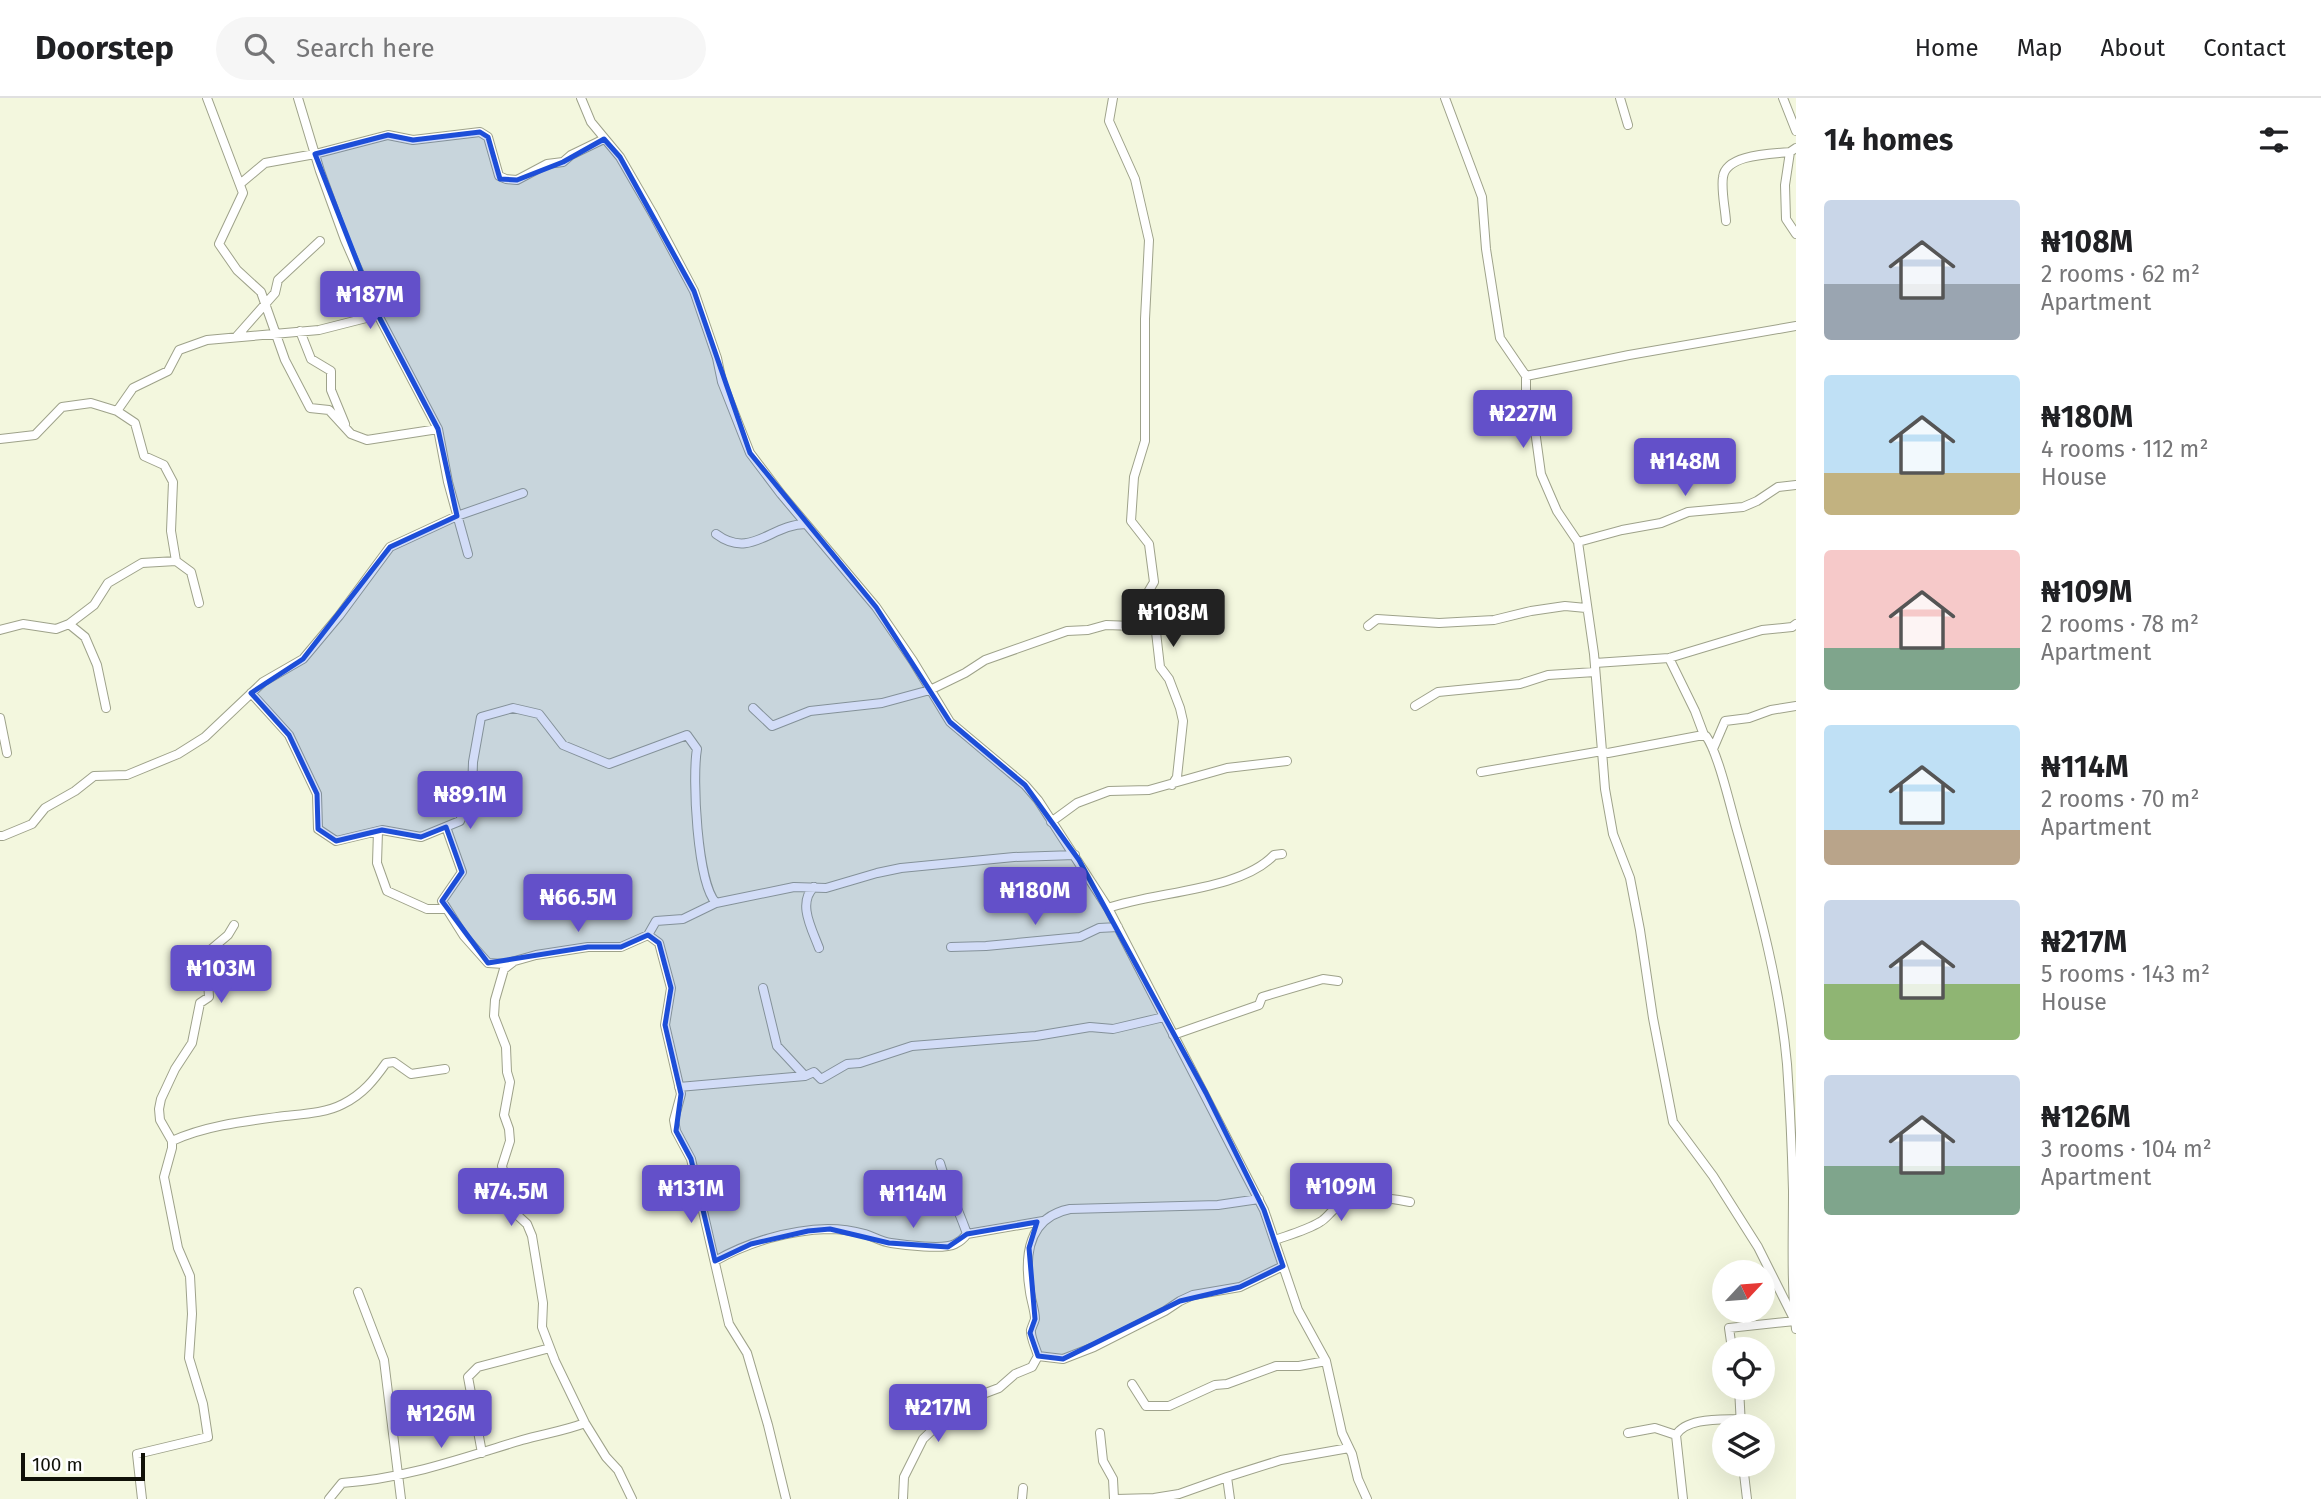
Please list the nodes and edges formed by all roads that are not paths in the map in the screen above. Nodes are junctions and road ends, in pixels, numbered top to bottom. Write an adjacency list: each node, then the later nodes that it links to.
1 (207, 98): 14 (street)
2 (298, 98): 13 (street)
3 (581, 98): 11 (street)
4 (1113, 98): 39 (street)
5 (1446, 98): 24 (street)
6 (1620, 98): 9 (street)
7 (1784, 100): 8 (street); 10 (street)
8 (1795, 100)
9 (1628, 125)
10 (1796, 131)
11 (604, 139): 13 (street); 32 (street)
12 (1793, 150): 15 (street); 16 (street)
13 (315, 154): 14 (street); 19 (street)
14 (240, 184): 18 (street)
15 (1726, 221)
16 (1796, 234)
17 (320, 241): 18 (street)
18 (265, 304): 22 (street); 23 (street)
19 (378, 315): 21 (street); 26 (street)
20 (1796, 326): 24 (street)
21 (299, 331): 22 (street); 27 (street)
22 (276, 333): 23 (street); 27 (street)
23 (237, 336): 25 (street)
24 (1526, 376): 34 (street)
25 (117, 411): 28 (street); 36 (street)
26 (438, 429): 27 (street); 31 (street)
27 (347, 430)
28 (0, 439)
29 (1796, 485): 34 (street)
30 (523, 493): 31 (street)
31 (457, 516): 35 (street); 47 (street)
32 (806, 524): 33 (street); 46 (street)
33 (716, 534)
34 (1578, 541): 38 (street)
35 (468, 554)
36 (176, 561): 37 (street); 40 (street)
37 (200, 603)
38 (1587, 608): 42 (street); 45 (street)
39 (1151, 622): 46 (street); 58 (street)
40 (69, 624): 43 (street); 50 (street)
41 (1796, 624): 44 (street)
42 (1368, 626)
43 (0, 630)
44 (1669, 658): 45 (street); 53 (street)
45 (1595, 667): 48 (street); 55 (street)
46 (930, 690): 51 (street); 62 (street)
47 (251, 693): 64 (street); 65 (street)
48 (1415, 706)
49 (1796, 706): 54 (street)
50 (106, 708)
51 (753, 708)
52 (0, 718): 56 (street)
53 (1704, 736): 54 (street); 55 (street)
54 (1713, 749): 86 (street)
55 (1602, 751): 59 (street); 96 (street)
56 (7, 753)
57 (1287, 761): 60 (street)
58 (1179, 766): 60 (street); 61 (street)
59 (1481, 772)
60 (1194, 777): 61 (street)
61 (1172, 785): 62 (street)
62 (1051, 822): 67 (street)
63 (446, 827): 64 (street); 69 (street); 71 (street)
64 (378, 831): 71 (street)
65 (0, 836)
66 (1282, 854): 70 (street)
67 (1075, 855): 68 (street); 70 (street)
68 (814, 887): 69 (street); 76 (street)
69 (716, 903): 74 (street)
70 (1108, 908): 73 (street)
71 (447, 909): 77 (street)
72 (234, 925): 85 (street)
73 (1118, 926): 75 (street); 80 (street)
74 (648, 936): 77 (street); 84 (street)
75 (951, 947)
76 (819, 948)
77 (513, 961): 99 (street)
78 (1338, 981): 81 (street)
79 (763, 988): 83 (street)
80 (1164, 1017): 81 (street); 83 (street)
81 (1173, 1034): 88 (street)
82 (445, 1069): 85 (street)
83 (805, 1076): 84 (street)
84 (679, 1087): 93 (street)
85 (172, 1141): 115 (street)
86 (1794, 1156): 96 (street)
87 (940, 1163): 91 (street)
88 (1259, 1199): 90 (street); 92 (street)
89 (1410, 1202): 92 (street)
90 (1043, 1221): 91 (street); 100 (street)
91 (968, 1234): 93 (street)
92 (1275, 1240): 94 (street)
93 (715, 1261): 119 (street)
94 (1283, 1266): 100 (street); 101 (street)
95 (358, 1292): 110 (street)
96 (1795, 1321): 97 (street); 98 (street)
97 (1796, 1329)
98 (1731, 1337)
99 (550, 1348): 103 (street); 109 (street)
100 (1038, 1356): 120 (street)
101 (1326, 1361): 102 (street); 108 (street)
102 (1132, 1384)
103 (585, 1423): 109 (street); 118 (street)
104 (1712, 1424): 107 (street)
105 (1100, 1433): 122 (street)
106 (1628, 1433): 107 (street)
107 (1676, 1435): 125 (street)
108 (1349, 1448): 111 (street); 124 (street)
109 (482, 1453): 110 (street)
110 (397, 1477): 116 (street); 117 (street)
111 (1227, 1477): 114 (street); 123 (street)
112 (1744, 1477): 126 (street)
113 (1023, 1488): 121 (street)
114 (1180, 1497): 122 (street)
115 (142, 1499)
116 (329, 1499)
117 (401, 1499)
118 (632, 1499)
119 (786, 1499)
120 (903, 1499)
121 (1022, 1499)
122 (1115, 1499)
123 (1230, 1499)
124 (1367, 1499)
125 (1683, 1499)
126 (1747, 1499)

